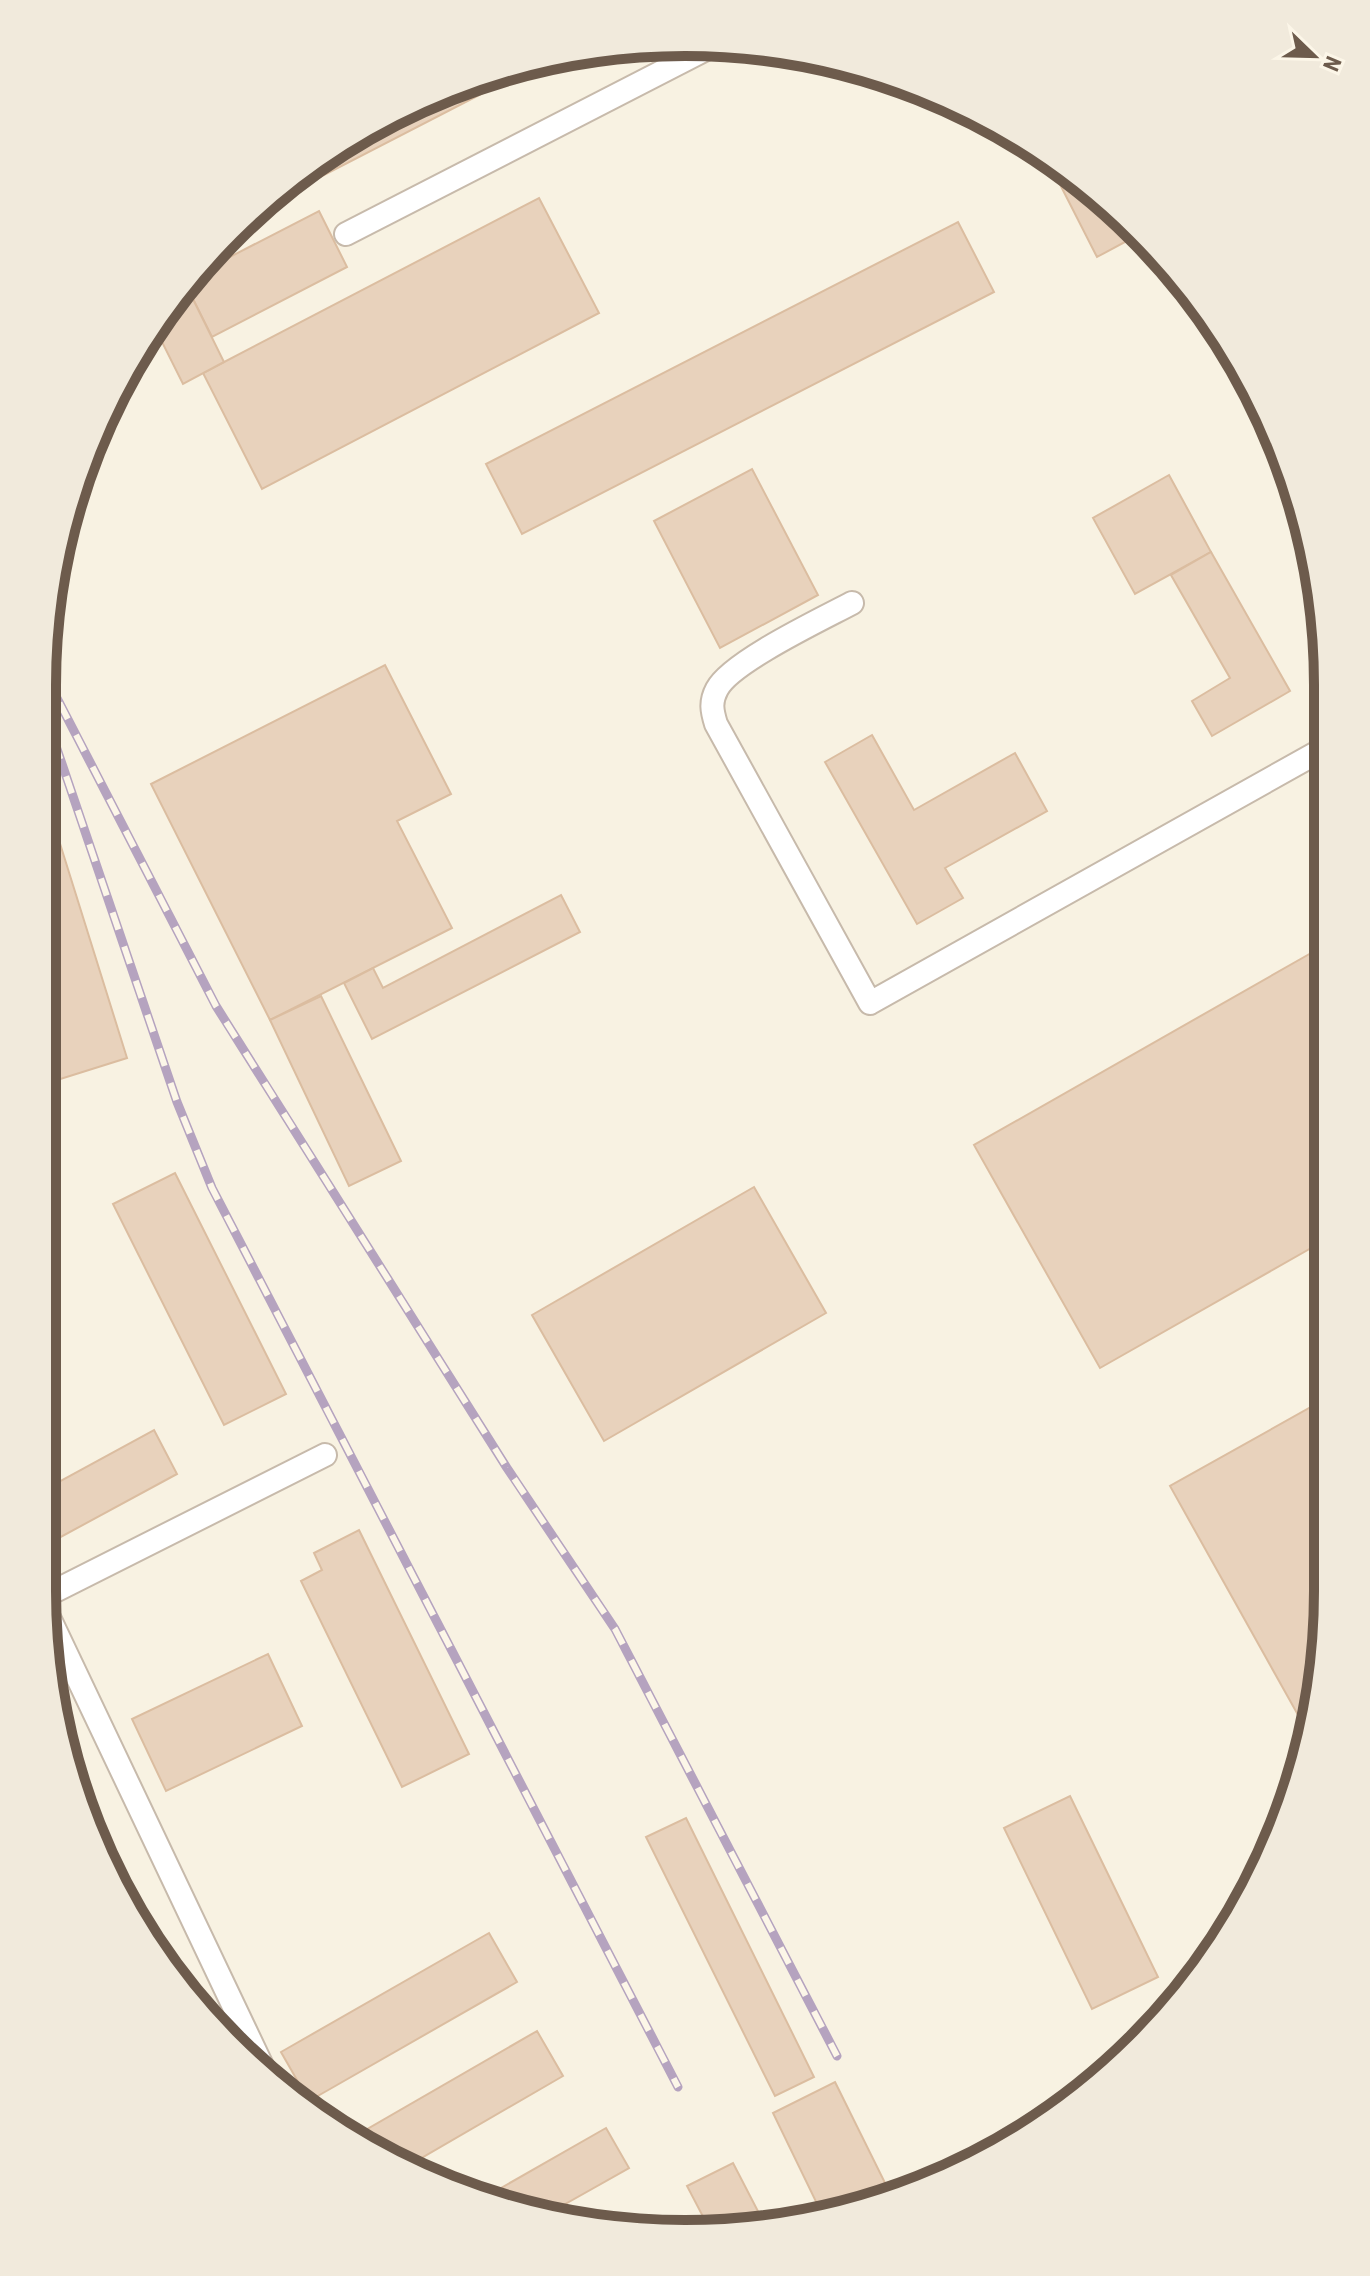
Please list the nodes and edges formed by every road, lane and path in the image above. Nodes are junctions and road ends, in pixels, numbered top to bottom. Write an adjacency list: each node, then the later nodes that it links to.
1 (692, 56): 2 (lane)
2 (346, 234)
3 (852, 603): 4 (lane)
4 (1314, 754)
5 (325, 1455): 6 (lane)
6 (56, 1590)
7 (57, 1635): 8 (lane)
8 (254, 2049)

